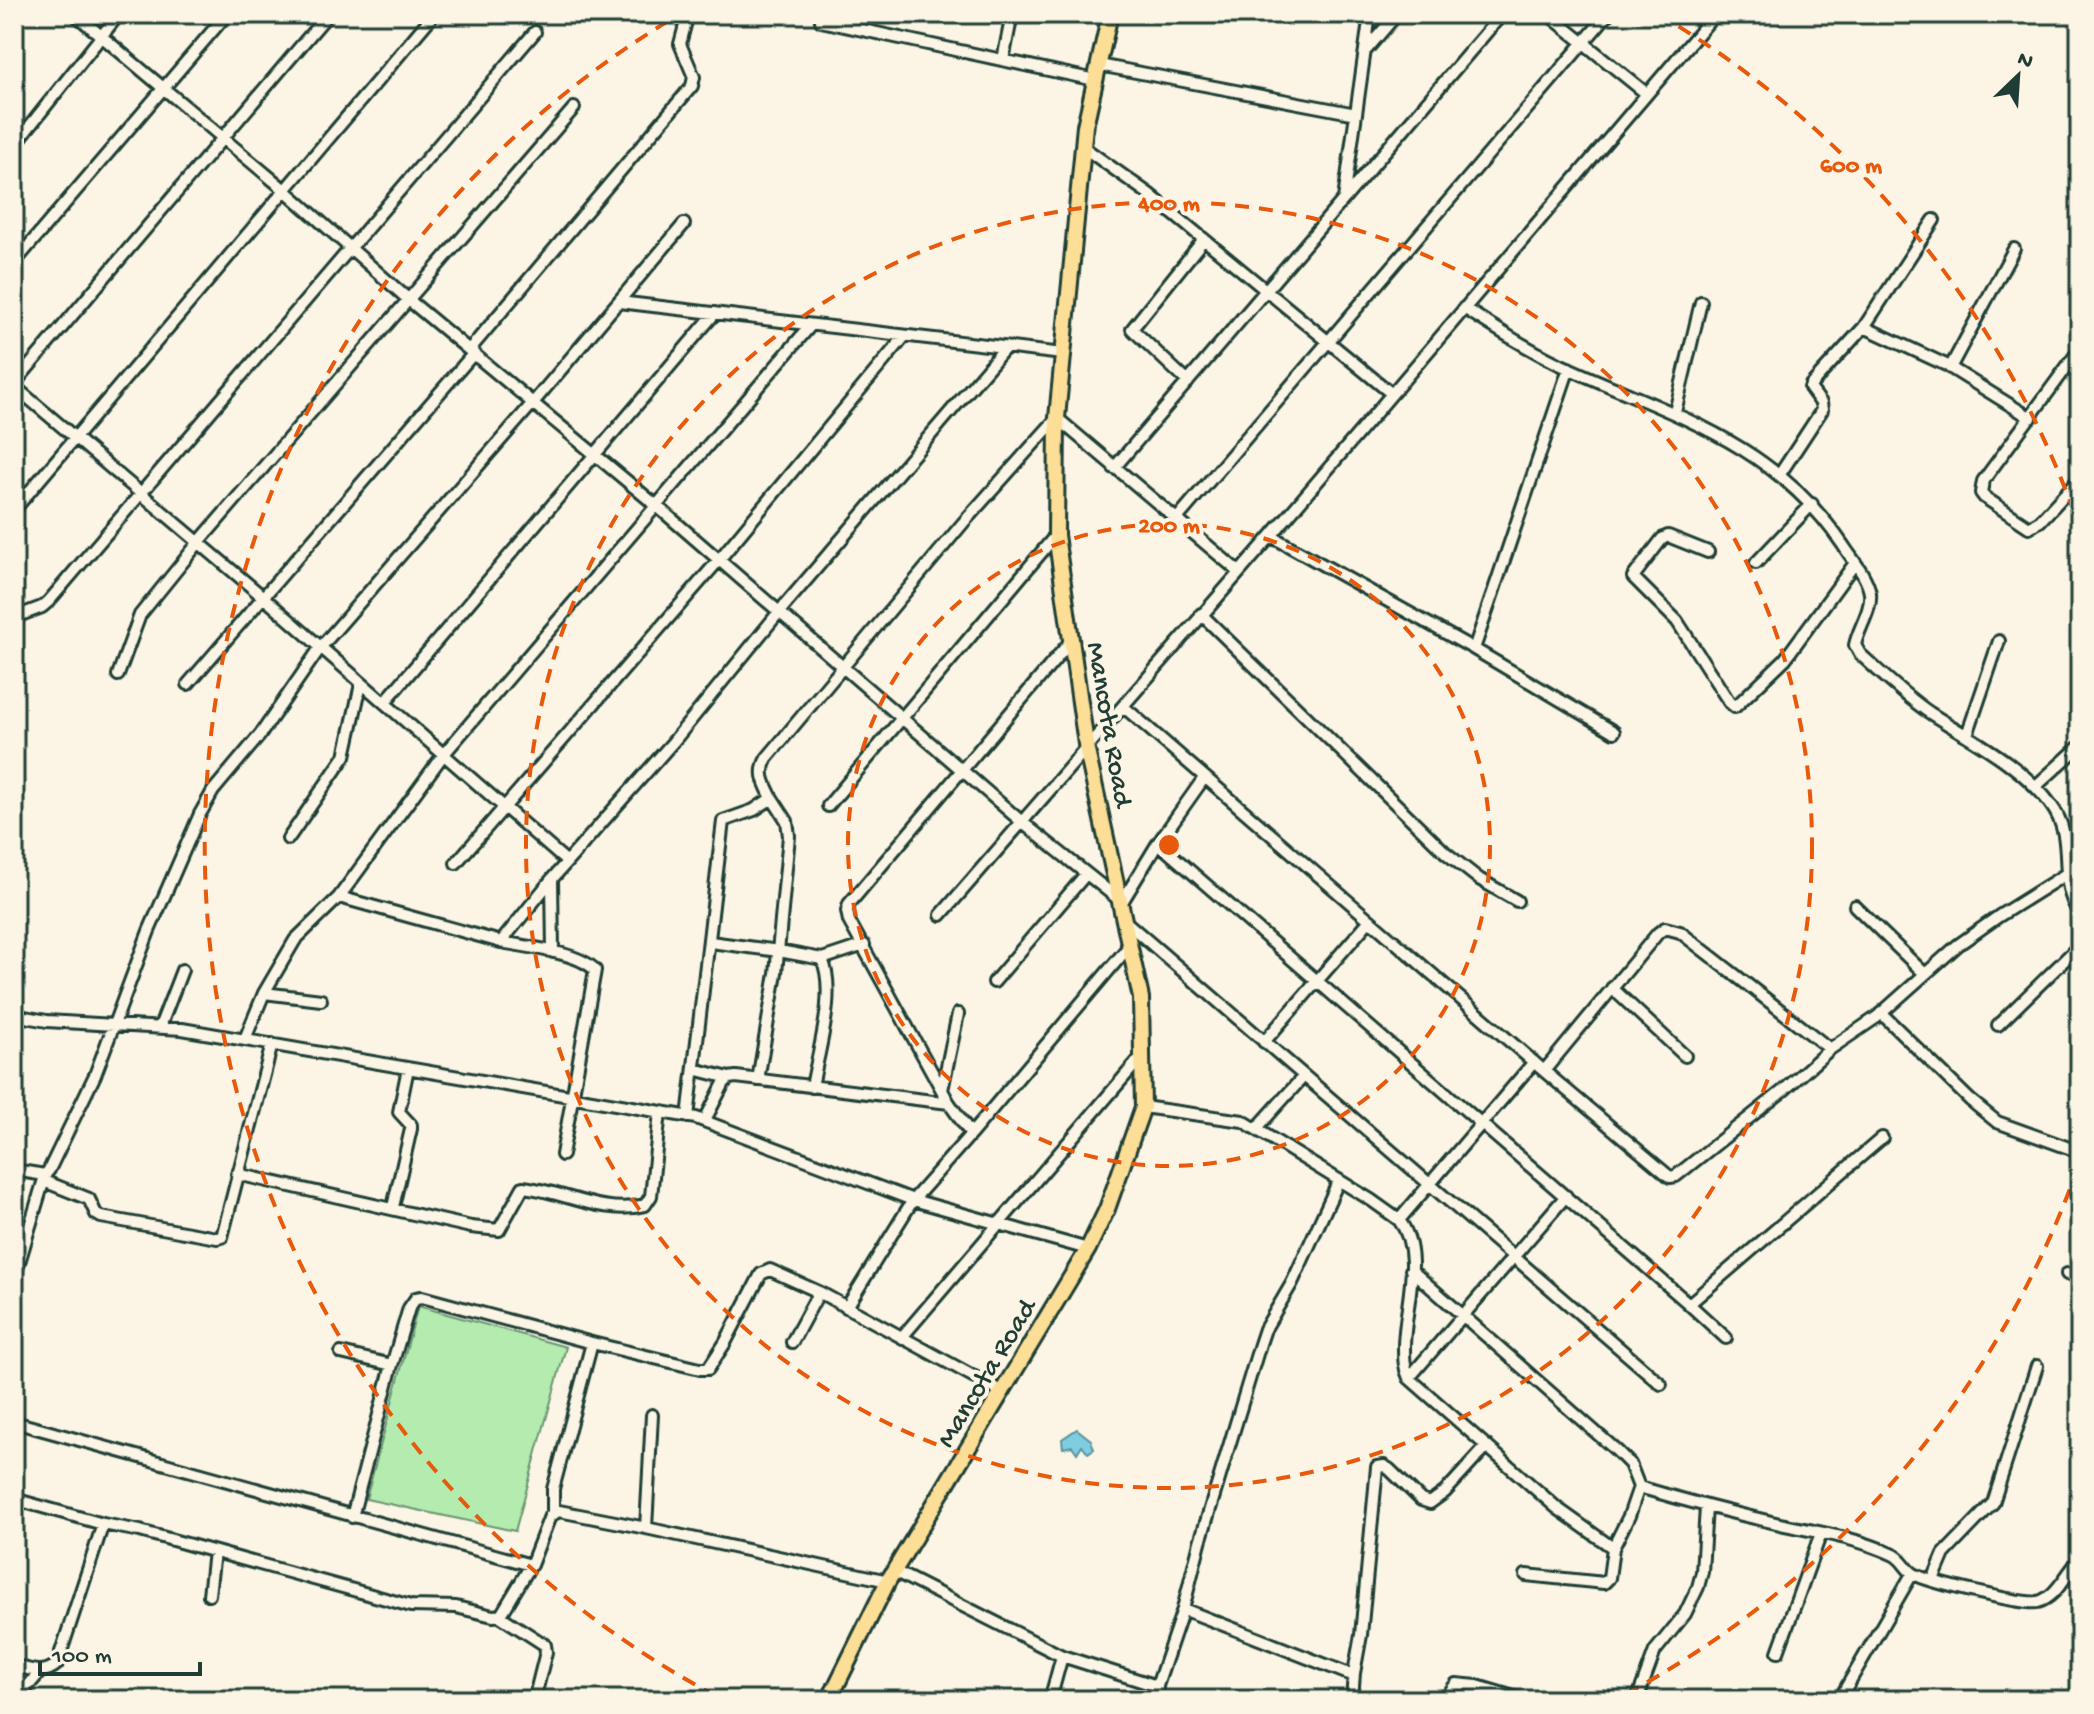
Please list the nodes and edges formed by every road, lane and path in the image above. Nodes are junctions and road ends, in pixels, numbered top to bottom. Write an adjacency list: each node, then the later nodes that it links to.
1 (75, 14): 17 (street)
2 (119, 14): 17 (street)
3 (227, 14): 23 (street)
4 (328, 14): 27 (street)
5 (434, 14): 30 (street)
6 (688, 14): 50 (street)
7 (1012, 14): 20 (street)
8 (1110, 14): 21 (main road, Mancota Road)
9 (1370, 14): 19 (street)
10 (1397, 14): 19 (street)
11 (1502, 14): 31 (street)
12 (1548, 14): 18 (street)
13 (1608, 14): 18 (street)
14 (1715, 14): 24 (street)
15 (821, 21): 20 (street)
16 (535, 32): 35 (street)
17 (101, 35): 23 (street); 28 (street)
18 (1583, 45): 24 (street); 47 (street)
19 (1366, 51): 26 (street)
20 (1003, 60): 22 (street)
21 (1099, 65): 22 (main road, Mancota Road); 26 (street)
22 (1095, 80): 29 (main road, Mancota Road)
23 (165, 88): 27 (street); 37 (street)
24 (1647, 94): 42 (street)
25 (574, 108): 39 (street)
26 (1356, 114): 31 (street)
27 (224, 139): 30 (street); 55 (street)
28 (14, 146)
29 (1083, 147): 34 (street); 51 (main road, Mancota Road)
30 (286, 191): 35 (street); 61 (street)
31 (1344, 199): 38 (street)
32 (1934, 220): 45 (street)
33 (684, 224): 40 (street)
34 (1204, 239): 38 (street); 54 (street)
35 (349, 248): 39 (street); 66 (street)
36 (2014, 249): 53 (street)
37 (14, 263)
38 (1266, 290): 47 (street); 54 (street)
39 (410, 301): 50 (street); 73 (street)
40 (619, 302): 43 (street); 57 (street)
41 (1701, 302): 58 (street)
42 (1464, 308): 52 (street); 56 (street)
43 (715, 313): 44 (street); 62 (street)
44 (811, 325): 46 (street); 68 (street)
45 (1864, 327): 53 (street); 64 (street)
46 (904, 337): 48 (street); 75 (street)
47 (1327, 341): 56 (street); 70 (street)
48 (1005, 348): 51 (street); 80 (street)
49 (2080, 349): 60 (street)
50 (472, 351): 57 (street); 79 (street)
51 (1063, 354): 59 (main road, Mancota Road)
52 (1569, 368): 58 (street); 86 (street)
53 (1950, 368): 60 (street)
54 (1188, 382): 63 (street)
55 (14, 385): 61 (street)
56 (1392, 394): 72 (street)
57 (532, 404): 62 (street); 85 (street)
58 (1675, 412): 64 (street)
59 (1057, 418): 63 (street); 71 (main road, Mancota Road); 87 (street)
60 (2031, 418): 65 (street)
61 (73, 437): 66 (street); 69 (street)
62 (597, 456): 68 (street); 91 (street)
63 (1114, 468): 70 (street)
64 (1780, 474): 67 (street)
65 (2080, 478)
66 (142, 494): 73 (street); 82 (street)
67 (1812, 504): 76 (street); 77 (street)
68 (658, 507): 75 (street); 98 (street)
69 (14, 510)
70 (1176, 520): 78 (street)
71 (1056, 535): 84 (main road, Mancota Road); 93 (street)
72 (1271, 536): 78 (street); 86 (street)
73 (199, 542): 79 (street); 88 (street)
74 (1708, 552): 77 (street)
75 (718, 561): 80 (street); 104 (street)
76 (1756, 563)
77 (1855, 563): 95 (street)
78 (1239, 572): 81 (street)
79 (262, 596): 85 (street); 89 (street)
80 (779, 612): 87 (street); 108 (street)
81 (1201, 614): 92 (street); 114 (street)
82 (14, 631)
83 (1999, 641): 95 (street)
84 (1070, 642): 97 (main road, Mancota Road); 99 (street)
85 (320, 648): 90 (street); 139 (street)
86 (1474, 649): 94 (street)
87 (842, 666): 93 (street); 102 (street)
88 (118, 675)
89 (188, 684)
90 (361, 684): 91 (street); 106 (street)
91 (385, 702): 98 (street)
92 (1124, 707): 97 (street); 100 (street)
93 (900, 718): 99 (street); 103 (street)
94 (1614, 732)
95 (1967, 735): 101 (street)
96 (2080, 746): 101 (street)
97 (1087, 751): 105 (street); 115 (main road, Mancota Road)
98 (443, 755): 104 (street); 113 (street)
99 (963, 769): 105 (street); 123 (street)
100 (1204, 778): 107 (street); 119 (street)
101 (2036, 786): 111 (street)
102 (772, 798): 122 (street); 126 (street)
103 (828, 806)
104 (504, 807): 108 (street); 109 (street)
105 (1023, 823): 110 (street); 118 (street)
106 (288, 839)
107 (1158, 843): 115 (street); 131 (street)
108 (567, 862): 112 (street)
109 (456, 863)
110 (1086, 874): 115 (street); 132 (street)
111 (2066, 874): 117 (street); 130 (street)
112 (552, 879): 121 (street); 127 (street)
113 (339, 897): 121 (street); 134 (street)
114 (1517, 901)
115 (1122, 902): 120 (main road, Mancota Road)
116 (1855, 906): 130 (street)
117 (2080, 914)
118 (941, 915)
119 (1370, 920): 131 (street); 148 (street)
120 (1126, 922): 124 (main road, Mancota Road); 143 (street)
121 (501, 942): 127 (street)
122 (710, 942): 126 (street); 150 (street)
123 (864, 945): 128 (street); 156 (street)
124 (1130, 945): 146 (main road, Mancota Road); 165 (street)
125 (2080, 945): 140 (street)
126 (779, 951): 128 (street); 154 (street)
127 (553, 952): 157 (street)
128 (822, 959): 155 (street)
129 (182, 970): 141 (street)
130 (1925, 974): 136 (street)
131 (1314, 981): 143 (street); 163 (street)
132 (994, 982)
133 (1612, 988): 145 (street); 147 (street); 151 (street)
134 (264, 993): 135 (street); 142 (street)
135 (321, 1000)
136 (1881, 1013): 145 (street); 167 (street)
137 (958, 1014): 156 (street)
138 (14, 1015): 139 (street)
139 (113, 1023): 141 (street); 171 (street)
140 (1998, 1025)
141 (160, 1027): 142 (street)
142 (245, 1039): 144 (street)
143 (1264, 1042): 152 (street)
144 (272, 1044): 149 (street); 170 (street)
145 (1830, 1049): 151 (street)
146 (1142, 1056): 159 (main road, Mancota Road); 178 (street)
147 (1685, 1056)
148 (1534, 1062): 151 (street); 163 (street)
149 (408, 1068): 157 (street); 176 (street)
150 (694, 1069): 153 (street); 161 (street)
151 (1544, 1071)
152 (1304, 1076): 164 (street); 173 (street)
153 (729, 1078): 154 (street); 162 (street)
154 (758, 1080): 155 (street)
155 (812, 1087): 158 (street)
156 (942, 1090): 158 (street)
157 (573, 1097): 160 (street); 168 (street)
158 (949, 1103): 165 (street)
159 (1143, 1107): 164 (street); 179 (main road, Mancota Road)
160 (660, 1112): 161 (street); 176 (street)
161 (688, 1117): 162 (street)
162 (705, 1120): 175 (street)
163 (1482, 1124): 173 (street); 174 (street)
164 (1257, 1128): 172 (street)
165 (971, 1134): 175 (street)
166 (1882, 1138): 186 (street)
167 (2080, 1152)
168 (562, 1155)
169 (14, 1170): 171 (street)
170 (237, 1174): 171 (street); 176 (street)
171 (45, 1178): 183 (street)
172 (1339, 1180): 177 (street); 219 (street)
173 (1430, 1184): 177 (street); 180 (street)
174 (1566, 1196): 180 (street); 186 (street)
175 (913, 1200): 178 (street); 187 (street)
176 (393, 1207)
177 (1399, 1220): 181 (street)
178 (997, 1224): 179 (street); 189 (street)
179 (1088, 1249): 198 (main road, Mancota Road)
180 (1515, 1256): 188 (street); 197 (street)
181 (1411, 1270): 188 (street); 196 (street)
182 (2067, 1274): 184 (street)
183 (14, 1279)
184 (2080, 1279)
185 (819, 1292): 187 (street); 191 (street); 192 (street)
186 (1689, 1304): 190 (street)
187 (847, 1307): 189 (street)
188 (1463, 1315): 196 (street); 202 (street)
189 (902, 1337): 198 (street)
190 (1726, 1338)
191 (792, 1342)
192 (592, 1343): 194 (street); 205 (street)
193 (341, 1353): 194 (street)
194 (392, 1365): 206 (street)
195 (2037, 1366): 217 (street)
196 (1409, 1378): 201 (street)
197 (1661, 1384)
198 (1002, 1392): 216 (main road, Mancota Road)
199 (652, 1415): 208 (street)
200 (14, 1422): 206 (street)
201 (1487, 1446): 210 (street); 225 (street)
202 (1639, 1487): 204 (street); 210 (street)
203 (14, 1499): 207 (street)
204 (1706, 1507): 209 (street); 235 (street)
205 (553, 1513): 208 (street); 213 (street)
206 (352, 1517): 213 (street)
207 (103, 1524): 211 (street); 224 (street)
208 (646, 1528): 216 (street)
209 (1821, 1533): 214 (street); 221 (street)
210 (1613, 1548): 215 (street)
211 (214, 1552): 218 (street); 220 (street)
212 (2080, 1559): 217 (street)
213 (531, 1565): 220 (street)
214 (1912, 1574): 217 (street); 236 (street)
215 (1526, 1575)
216 (891, 1576): 222 (street); 229 (main road, Mancota Road)
217 (1933, 1580)
218 (209, 1595)
219 (1183, 1609): 225 (street); 226 (street)
220 (500, 1616): 228 (street)
221 (1778, 1652)
222 (1062, 1656): 226 (street); 230 (street)
223 (14, 1665): 224 (street)
224 (40, 1672): 227 (street)
225 (1354, 1673): 232 (street)
226 (1157, 1686): 231 (street)
227 (16, 1700)
228 (534, 1700)
229 (829, 1700)
230 (1050, 1700)
231 (1157, 1700)
232 (1352, 1700)
233 (1444, 1700): 234 (street)
234 (1524, 1700)
235 (1637, 1700)
236 (1839, 1700)

